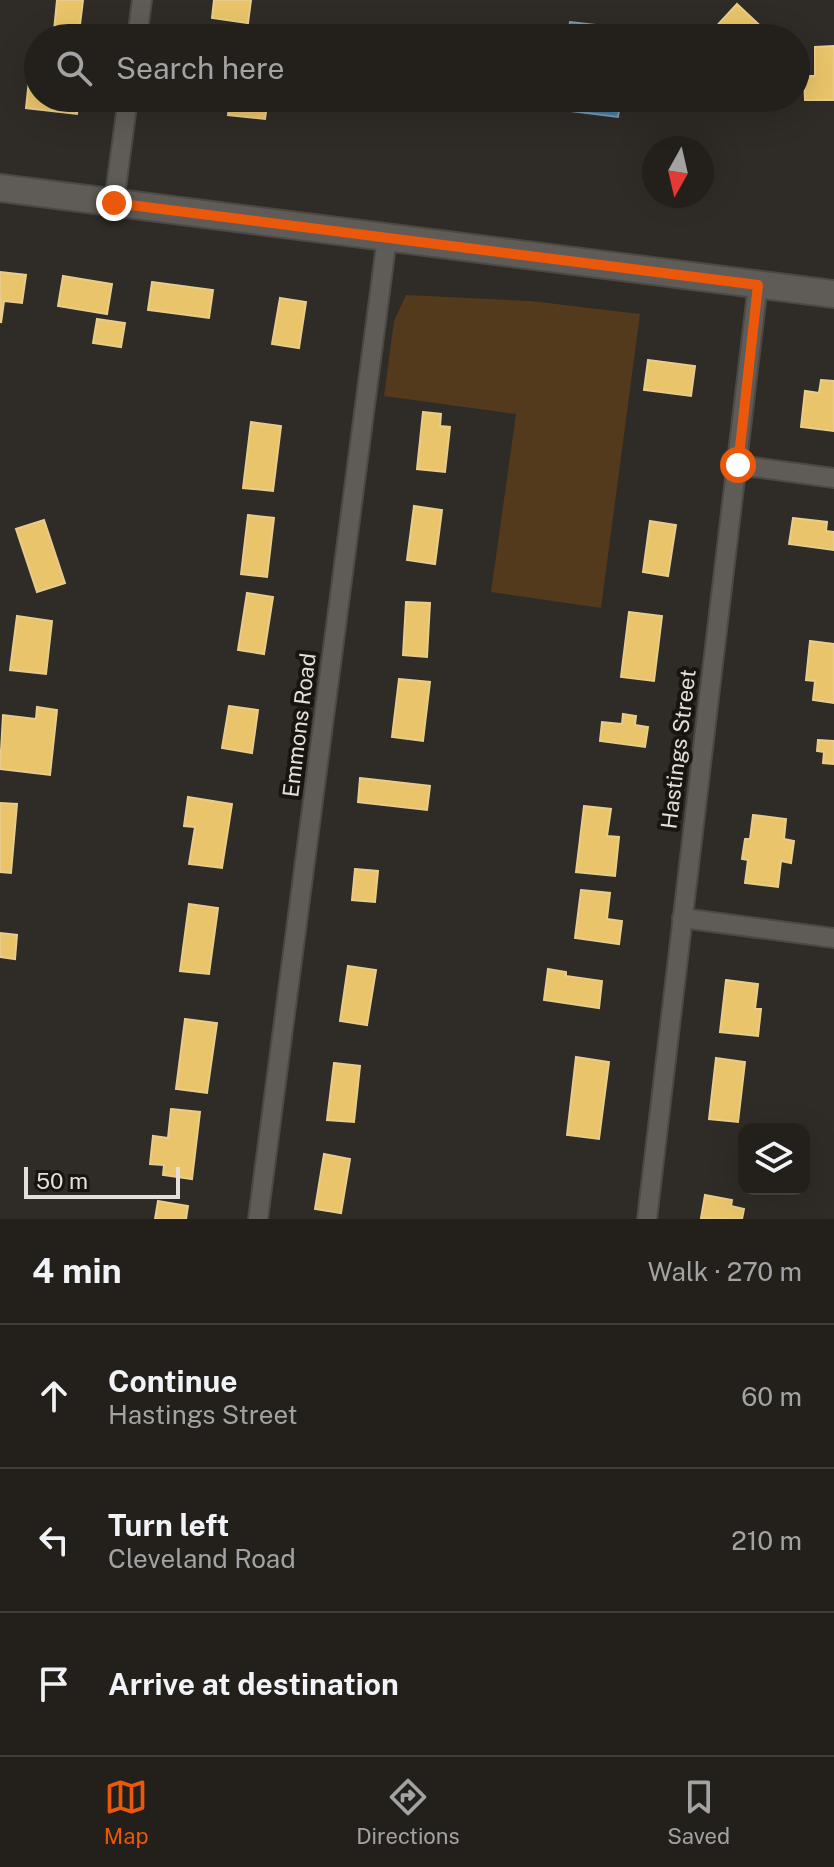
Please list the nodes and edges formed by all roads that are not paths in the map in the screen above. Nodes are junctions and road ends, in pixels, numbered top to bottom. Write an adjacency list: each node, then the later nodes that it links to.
1 (142, 0): 2 (street)
2 (139, 24)
3 (126, 112): 5 (street)
4 (0, 188): 5 (main road)
5 (114, 203): 6 (main road)
6 (387, 238): 7 (main road); 13 (street, Emmons Road)
7 (758, 285): 8 (main road); 9 (street, Hastings Street)
8 (834, 294)
9 (738, 465): 10 (street); 11 (street, Hastings Street)
10 (834, 478)
11 (682, 918): 12 (street); 14 (street, Hastings Street)
12 (834, 938)
13 (258, 1219)
14 (647, 1219)

